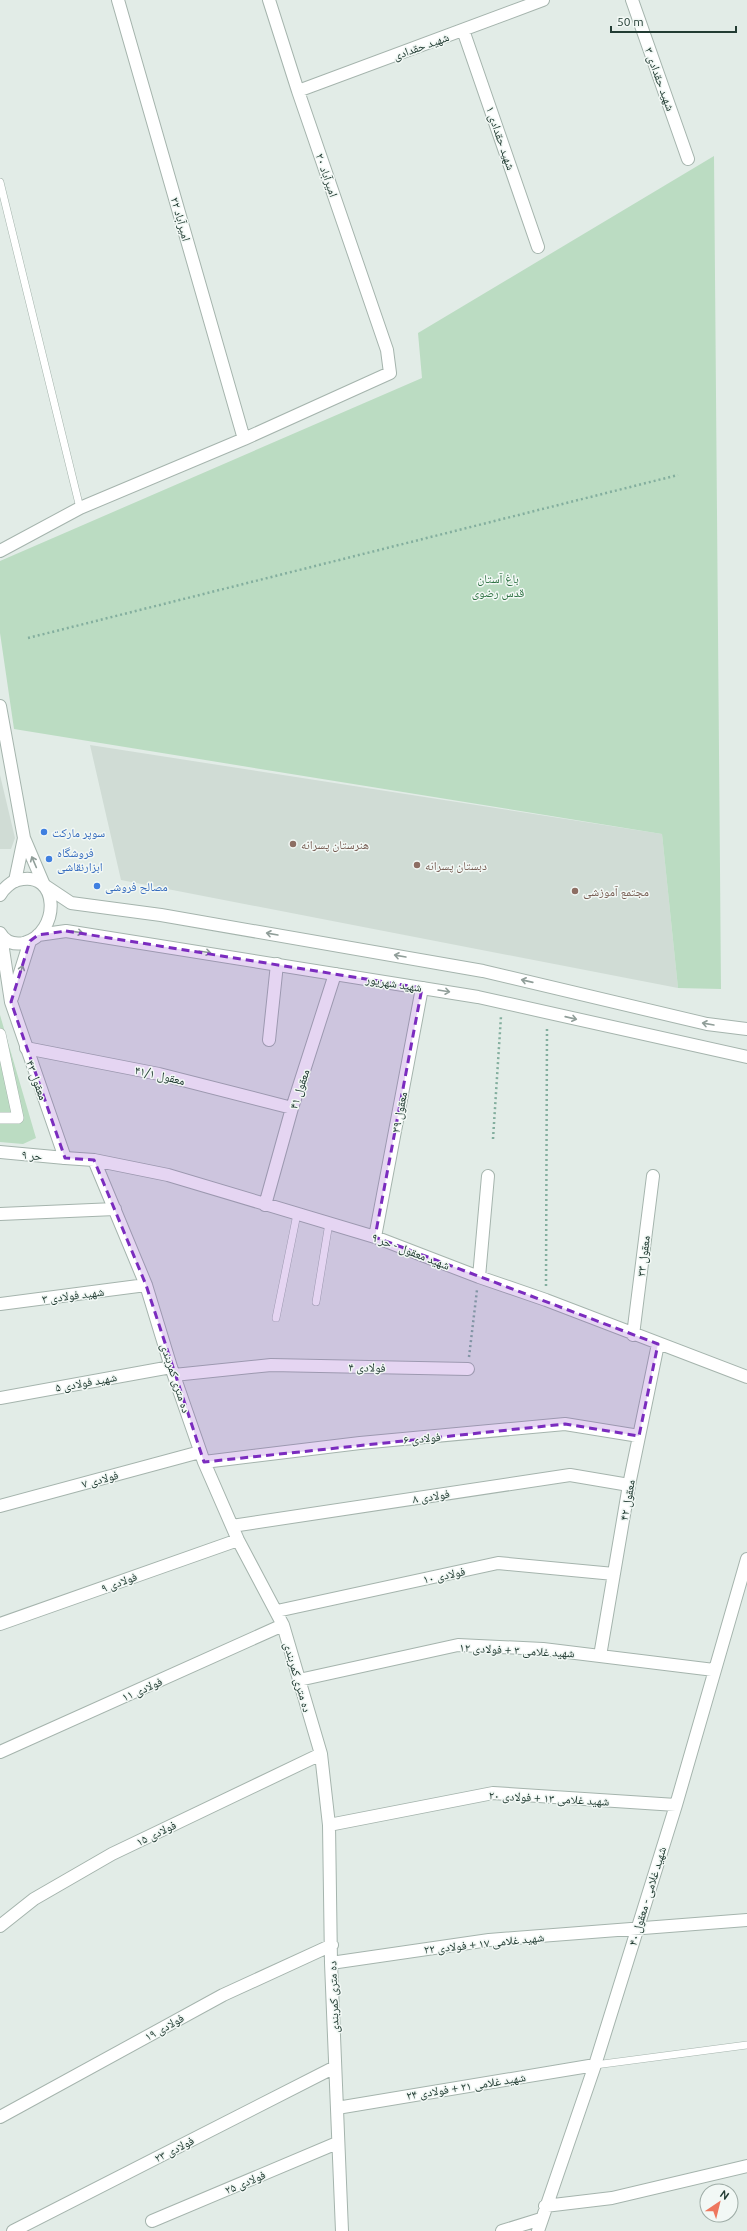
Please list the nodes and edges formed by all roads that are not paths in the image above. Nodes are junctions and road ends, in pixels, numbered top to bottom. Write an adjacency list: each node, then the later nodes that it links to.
1 (118, 0): 10 (street, امیرآباد ۲۲)
2 (269, 0): 6 (street, امیرآباد ۲۰)
3 (543, 0): 5 (street, شهید حقدادی)
4 (632, 0): 7 (street, شهید حقدادی ۳)
5 (463, 30): 6 (street, شهید حقدادی); 9 (street, شهید حقدادی ۱)
6 (298, 91): 10 (street, امیرآباد ۲۰)
7 (688, 159)
8 (0, 182): 11 (lane)
9 (538, 247)
10 (244, 439): 11 (street)
11 (80, 508): 12 (street)
12 (0, 551)
13 (0, 706): 14 (street)
14 (24, 838): 15 (street); 16 (street, one-way to 14)
15 (15, 880): 16 (street); 17 (street)
16 (44, 886): 19 (street); 24 (street, one-way to 16)
17 (0, 895)
18 (1, 935): 19 (street, شهید شهریور); 23 (street, معقول ۴۳)
19 (34, 938): 20 (street, شهید شهریور, one-way to 20); 23 (street, one-way to 19)
20 (277, 964): 21 (street, شهید شهریور); 26 (street)
21 (335, 974): 22 (street, شهید شهریور); 29 (street, معقول ۴۱)
22 (422, 988): 28 (street, شهید شهریور, one-way to 28); 41 (street, معقول ۳۹)
23 (11, 1002): 27 (street, معقول ۴۳)
24 (747, 1029)
25 (0, 1034): 30 (street)
26 (268, 1040)
27 (26, 1048): 29 (street, معقول ۴۱/۱); 32 (street, معقول ۴۳)
28 (747, 1057)
29 (292, 1108): 36 (street, معقول ۴۱)
30 (0, 1118)
31 (0, 1152): 32 (street, حر ۹)
32 (65, 1158): 33 (street, شهید معقول - حر ۹)
33 (94, 1160): 36 (street, شهید معقول - حر ۹); 37 (street, ده متری کمربندی)
34 (488, 1176): 42 (street)
35 (653, 1176): 47 (street, معقول ۳۳)
36 (265, 1205): 39 (street, شهید معقول - حر ۹)
37 (115, 1209): 38 (street); 43 (street, ده متری کمربندی)
38 (0, 1214)
39 (297, 1214): 40 (street, شهید معقول - حر ۹); 46 (lane)
40 (329, 1223): 41 (street, شهید معقول - حر ۹); 44 (lane)
41 (375, 1237): 42 (street, شهید معقول - حر ۹)
42 (479, 1278): 47 (street, شهید معقول - حر ۹)
43 (146, 1285): 45 (street, شهید فولادی ۳); 50 (street, ده متری کمربندی)
44 (316, 1302)
45 (0, 1304)
46 (276, 1318)
47 (633, 1335): 48 (street, شهید معقول - حر ۹)
48 (658, 1344): 51 (street, شهید معقول - حر ۹); 53 (street, معقول ۴۲)
49 (468, 1369): 50 (street, فولادی ۴)
50 (172, 1371): 52 (street, شهید فولادی ۵); 54 (street, ده متری کمربندی)
51 (747, 1377)
52 (0, 1398)
53 (639, 1436): 54 (street, فولادی ۶); 55 (street, معقول ۴۲)
54 (202, 1457): 56 (street, فولادی ۷); 57 (street, ده متری کمربندی)
55 (629, 1485): 57 (street, فولادی ۸); 60 (street, معقول ۴۲)
56 (0, 1506)
57 (232, 1526): 58 (street, ده متری کمربندی)
58 (238, 1540): 61 (street, ده متری کمربندی); 62 (street, فولادی ۹)
59 (747, 1559): 65 (street, شهید غلامی - معقول ۴۰)
60 (614, 1574): 61 (street, فولادی ۱۰); 64 (street, معقول ۴۲)
61 (277, 1611): 63 (street, ده متری کمربندی)
62 (0, 1624)
63 (283, 1625): 66 (street, ده متری کمربندی); 67 (street, فولادی ۱۱)
64 (600, 1656): 65 (street, شهید غلامی ۳ + فولادی ۱۲); 66 (street, شهید غلامی ۳ + فولادی ۱۲)
65 (714, 1670): 69 (street, شهید غلامی - معقول ۴۰)
66 (299, 1680): 68 (street, ده متری کمربندی)
67 (0, 1752)
68 (321, 1754): 70 (street, ده متری کمربندی); 72 (street, فولادی ۱۵)
69 (676, 1805): 70 (street, شهید غلامی ۱۳ + فولادی ۲۰); 73 (street, شهید غلامی - معقول ۴۰)
70 (329, 1825): 74 (street, ده متری کمربندی)
71 (747, 1920): 73 (street, شهید غلامی ۱۷ + فولادی ۲۲)
72 (0, 1926)
73 (637, 1929): 75 (street, شهید غلامی ۱۷ + فولادی ۲۲); 77 (street, شهید غلامی - معقول ۴۰)
74 (332, 1945): 75 (street, ده متری کمربندی); 80 (street, فولادی ۱۹)
75 (331, 1963): 78 (street, ده متری کمربندی)
76 (747, 2044): 77 (lane)
77 (595, 2065): 79 (street, شهید غلامی ۲۱ + فولادی ۲۴); 83 (street, شهید غلامی - معقول ۴۰)
78 (335, 2067): 79 (street, ده متری کمربندی); 86 (street, فولادی ۲۳)
79 (337, 2108): 81 (street, ده متری کمربندی)
80 (0, 2117)
81 (337, 2143): 84 (street, فولادی ۲۵); 87 (street, ده متری کمربندی)
82 (747, 2166): 83 (street)
83 (545, 2206): 85 (street, شهید غلامی - معقول ۴۰)
84 (152, 2221)
85 (539, 2225): 88 (street)
86 (13, 2231)
87 (342, 2231)
88 (502, 2231)

